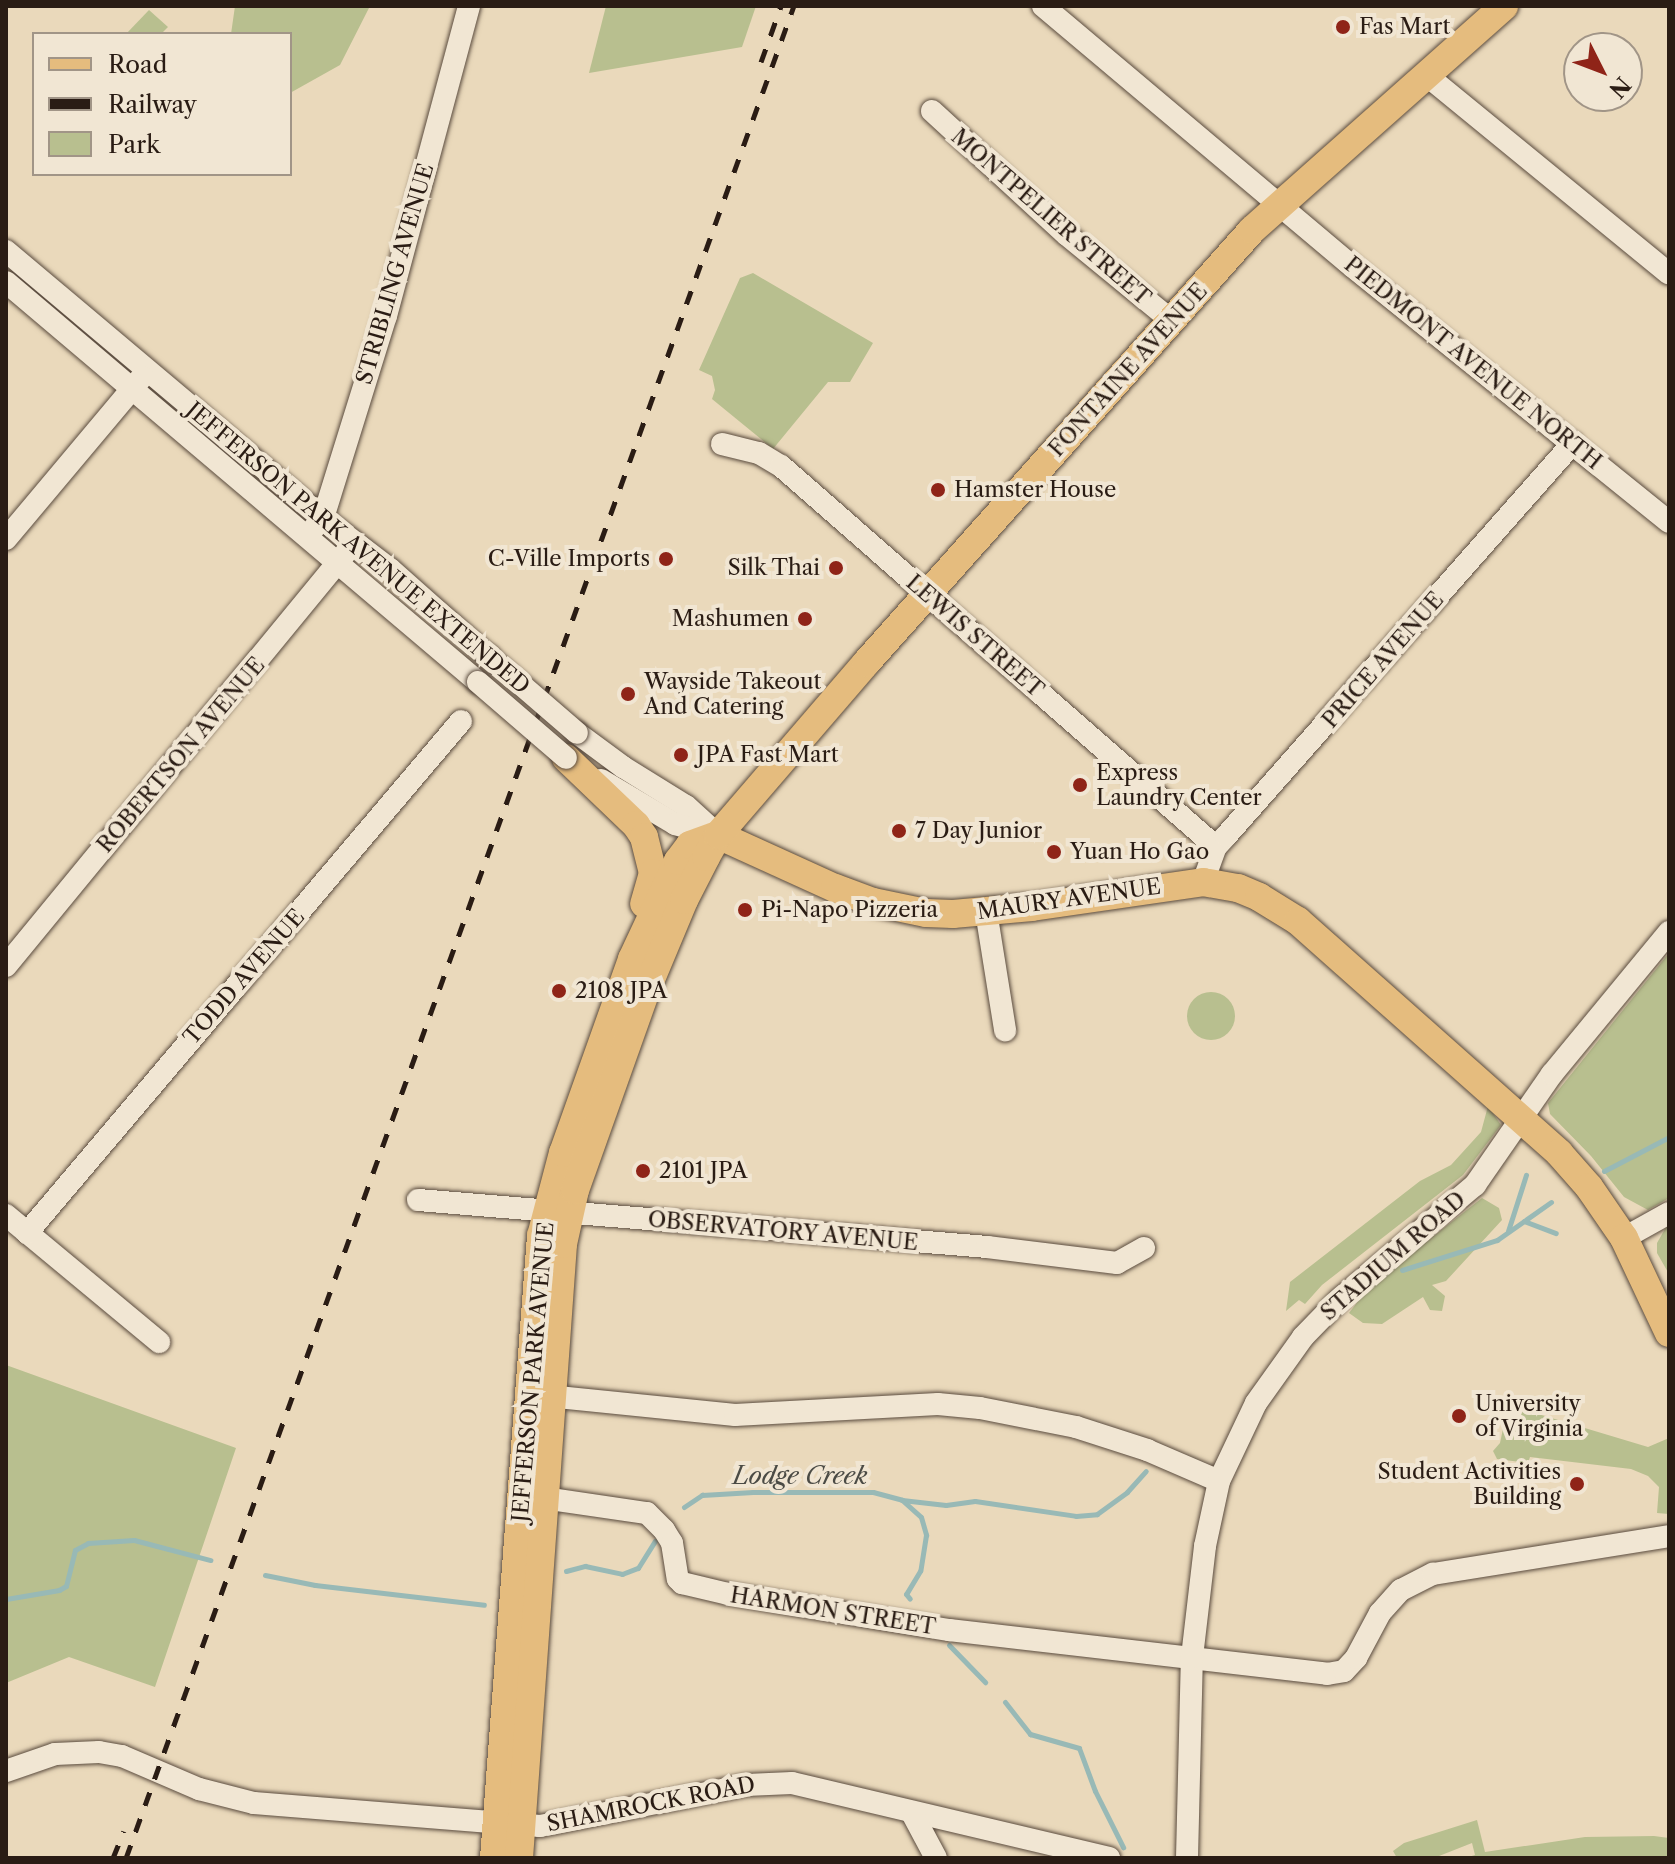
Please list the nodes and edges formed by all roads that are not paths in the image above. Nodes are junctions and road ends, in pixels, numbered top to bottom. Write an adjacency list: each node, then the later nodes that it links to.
1 (469, 6): 15 (street, STRIBLING AVENUE)
2 (1043, 6): 6 (street, PIEDMONT AVENUE NORTH)
3 (1504, 6): 4 (main road, FONTAINE AVENUE)
4 (1425, 74): 6 (main road, FONTAINE AVENUE); 8 (street)
5 (932, 111): 10 (street, MONTPELIER STREET)
6 (1278, 204): 10 (main road, FONTAINE AVENUE); 13 (street, PIEDMONT AVENUE NORTH)
7 (6, 251): 11 (street, JEFFERSON PARK AVENUE EXTENDED)
8 (1669, 274)
9 (6, 282): 12 (street, JEFFERSON PARK AVENUE EXTENDED)
10 (1172, 321): 21 (main road, FONTAINE AVENUE)
11 (148, 371): 12 (street); 15 (street, JEFFERSON PARK AVENUE EXTENDED)
12 (132, 389): 17 (street, JEFFERSON PARK AVENUE EXTENDED); 18 (street)
13 (1573, 443): 16 (street, PIEDMONT AVENUE NORTH); 25 (street, PRICE AVENUE)
14 (722, 444): 21 (street, LEWIS STREET)
15 (323, 518): 17 (street, STRIBLING AVENUE); 19 (street, JEFFERSON PARK AVENUE EXTENDED)
16 (1669, 522)
17 (307, 535): 20 (street, JEFFERSON PARK AVENUE EXTENDED)
18 (6, 539)
19 (354, 542): 20 (street, ROBERTSON AVENUE); 23 (street, JEFFERSON PARK AVENUE EXTENDED, bridge)
20 (339, 562): 23 (street, JEFFERSON PARK AVENUE EXTENDED, bridge); 30 (street, ROBERTSON AVENUE)
21 (927, 595): 24 (main road, FONTAINE AVENUE); 25 (street, LEWIS STREET)
22 (461, 721): 37 (street, TODD AVENUE)
23 (571, 745): 24 (street, JEFFERSON PARK AVENUE EXTENDED); 29 (main road)
24 (718, 835): 27 (main road, MAURY AVENUE); 29 (main road, JEFFERSON PARK AVENUE); 34 (main road, JEFFERSON PARK AVENUE)
25 (1216, 847): 26 (street, PRICE AVENUE)
26 (1203, 882): 27 (main road, MAURY AVENUE); 32 (main road, MAURY AVENUE)
27 (986, 911): 31 (street)
28 (1669, 932): 32 (street, STADIUM ROAD)
29 (632, 959): 34 (main road, JEFFERSON PARK AVENUE)
30 (6, 966)
31 (1005, 1030)
32 (1522, 1120): 38 (main road, MAURY AVENUE); 43 (street, STADIUM ROAD)
33 (418, 1200): 34 (street, OBSERVATORY AVENUE)
34 (558, 1212): 39 (street, OBSERVATORY AVENUE); 42 (main road, JEFFERSON PARK AVENUE)
35 (1669, 1213): 38 (street)
36 (6, 1215): 37 (street)
37 (27, 1233): 41 (street)
38 (1624, 1238): 40 (main road, MAURY AVENUE)
39 (1144, 1248)
40 (1669, 1333)
41 (159, 1342)
42 (540, 1395): 43 (street); 44 (main road, JEFFERSON PARK AVENUE)
43 (1219, 1481): 46 (street, STADIUM ROAD)
44 (532, 1496): 46 (street, HARMON STREET); 49 (main road, JEFFERSON PARK AVENUE)
45 (1669, 1536): 46 (street)
46 (1192, 1657): 54 (street, STADIUM ROAD)
47 (6, 1771): 49 (street, SHAMROCK ROAD)
48 (912, 1813): 49 (street, SHAMROCK ROAD); 52 (street); 53 (street, SHAMROCK ROAD)
49 (508, 1824): 50 (main road, JEFFERSON PARK AVENUE); 51 (main road, JEFFERSON PARK AVENUE)
50 (494, 1858)
51 (519, 1858)
52 (936, 1858)
53 (1109, 1858)
54 (1187, 1858)

